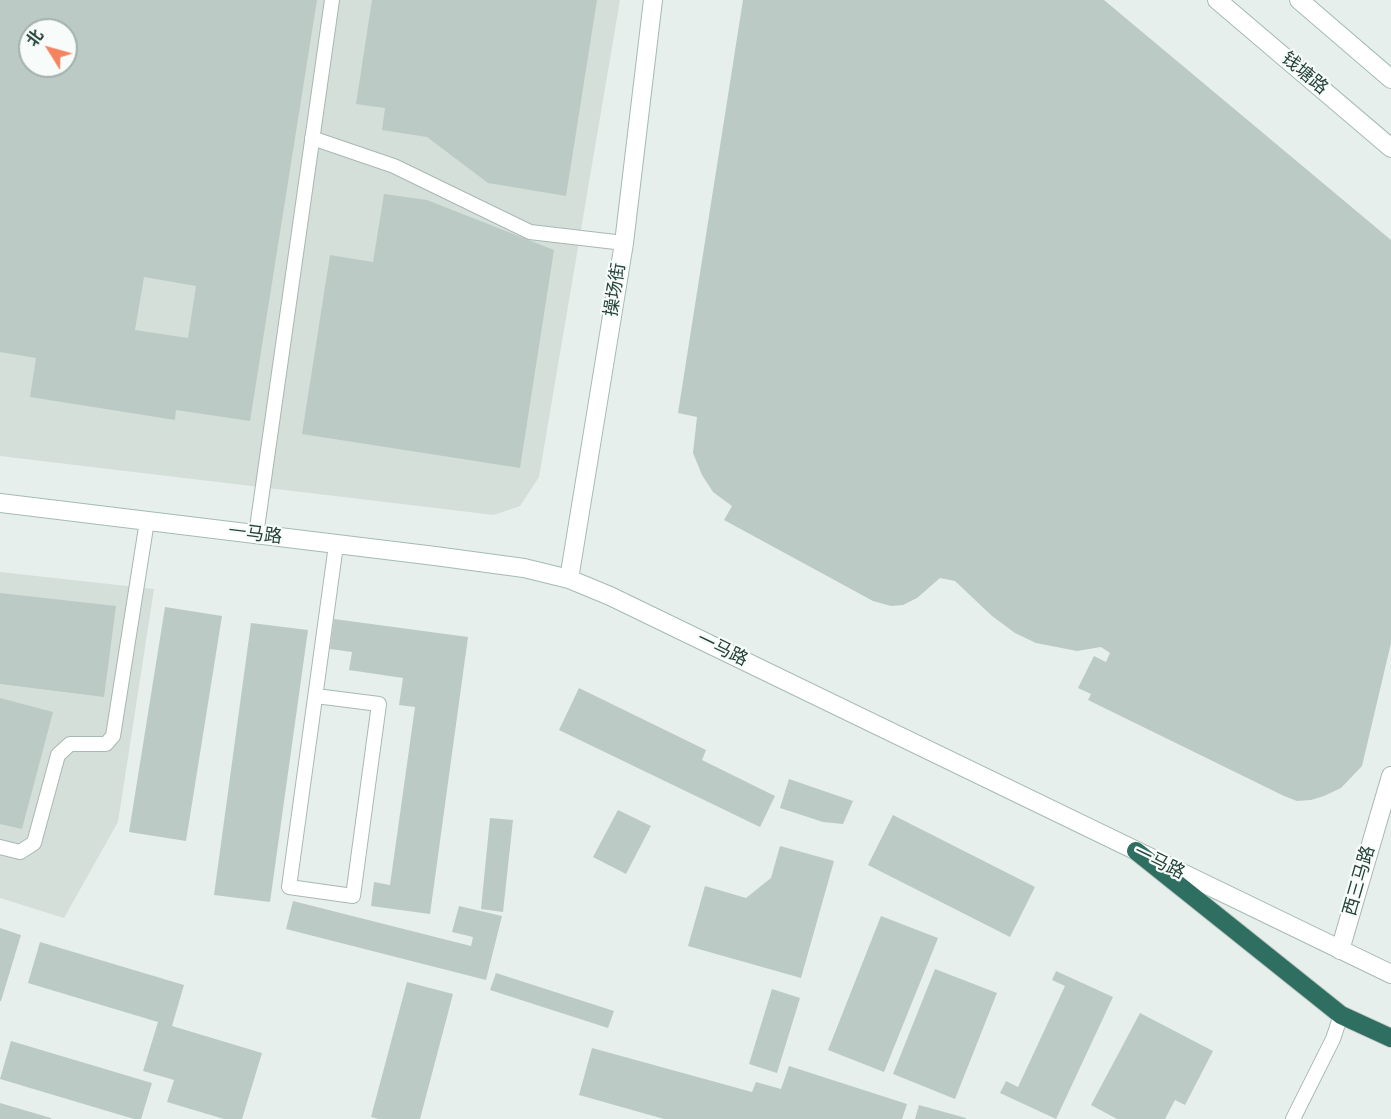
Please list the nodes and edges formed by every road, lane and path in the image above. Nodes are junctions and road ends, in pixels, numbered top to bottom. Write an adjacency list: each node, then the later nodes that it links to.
1 (332, 0): 6 (lane)
2 (653, 0): 8 (street, 操场街)
3 (1217, 0): 7 (street, 钱塘路)
4 (1299, 0): 5 (street)
5 (1391, 79)
6 (312, 138): 8 (lane); 11 (lane)
7 (1391, 148)
8 (624, 243): 13 (street, 操场街)
9 (0, 503): 10 (street, 一马路)
10 (147, 521): 11 (street, 一马路); 16 (lane)
11 (256, 535): 12 (street, 一马路)
12 (336, 545): 13 (street, 一马路); 14 (lane)
13 (569, 579): 17 (street, 一马路)
14 (316, 696): 14 (lane)
15 (1391, 776): 18 (street, 西三马路)
16 (0, 847)
17 (1136, 851): 18 (street, 一马路); 20 (highway)
18 (1340, 950): 19 (street, 一马路)
19 (1391, 974)
20 (1341, 1015): 21 (highway); 22 (lane)
21 (1391, 1038)
22 (1293, 1119)

